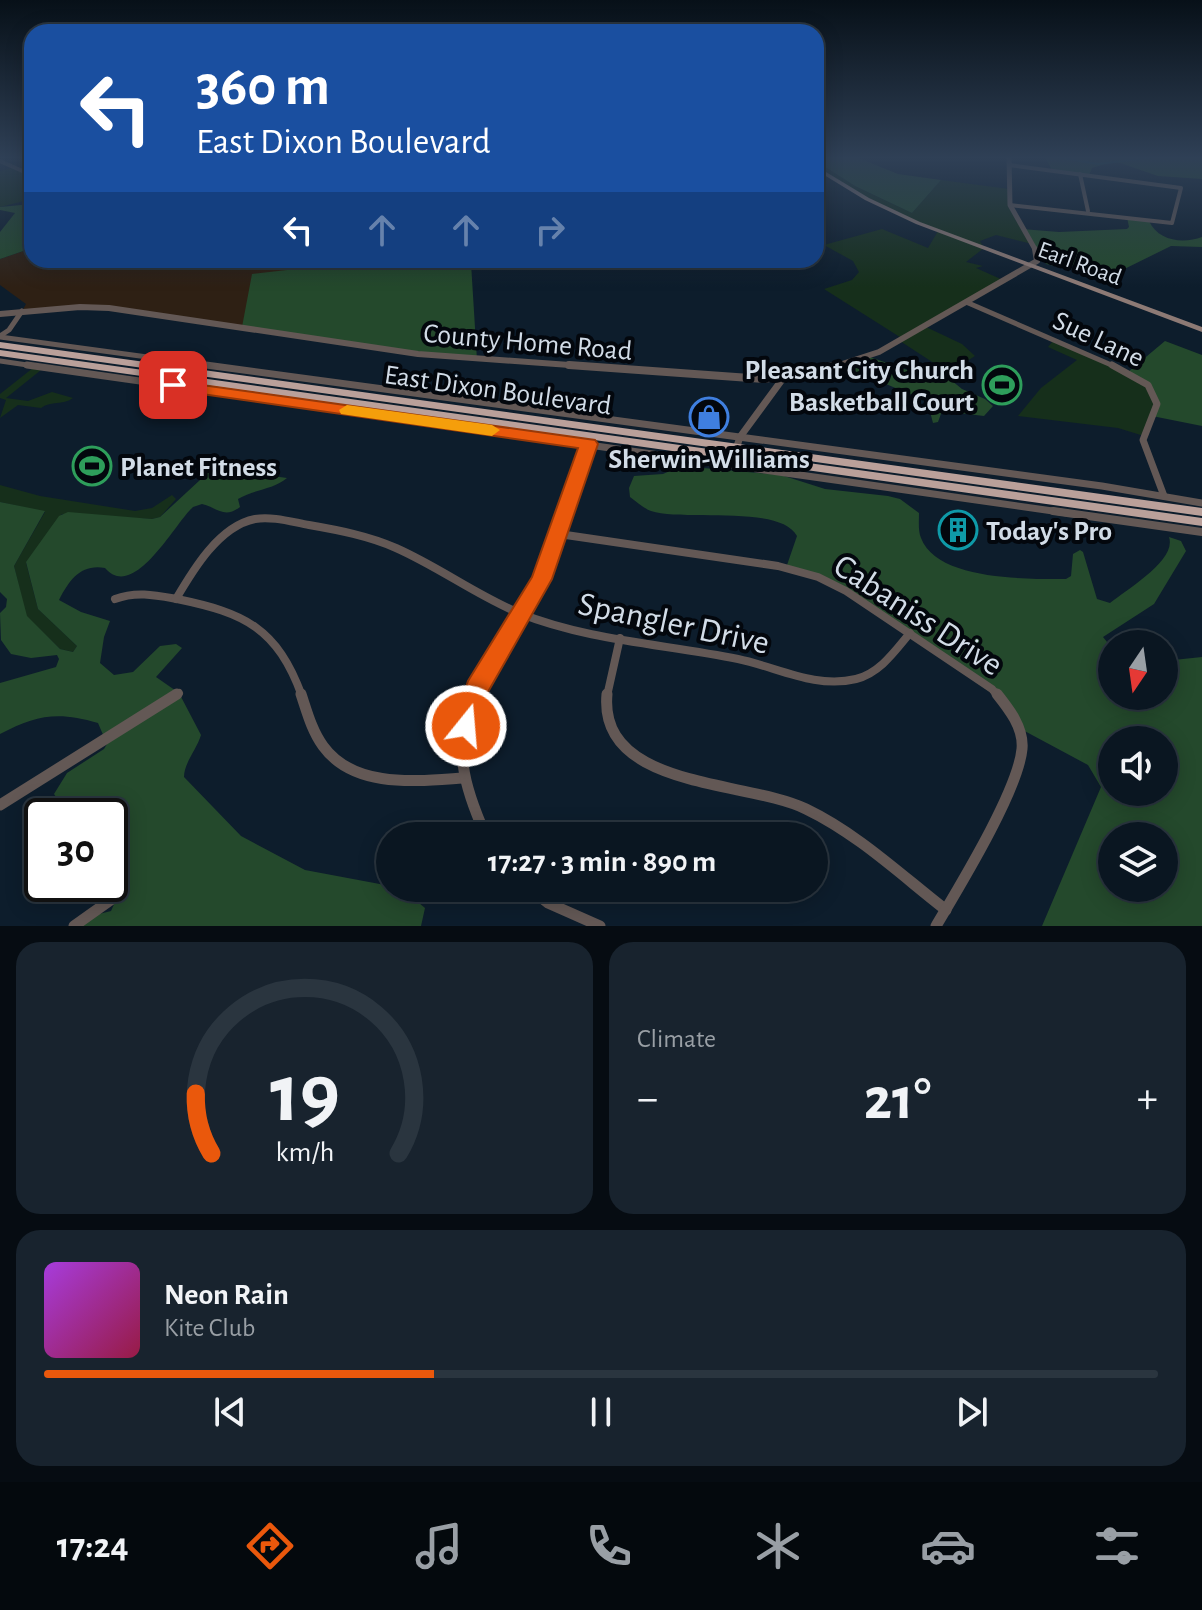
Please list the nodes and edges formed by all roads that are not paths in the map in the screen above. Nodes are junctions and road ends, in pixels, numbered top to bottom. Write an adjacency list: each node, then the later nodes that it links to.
1 (874, 200): 7 (main road, Earl Road)
2 (1010, 200): 5 (street)
3 (1086, 200): 6 (street)
4 (1179, 200): 6 (street)
5 (1010, 205): 6 (street); 7 (street)
6 (1088, 211)
7 (1028, 266): 8 (street, County Home Road); 11 (main road, Earl Road)
8 (966, 302): 16 (street, County Home Road); 23 (street, Sue Lane)
9 (22, 311): 10 (street, County Home Road); 12 (street); 16 (street, County Home Road)
10 (0, 314)
11 (1202, 330)
12 (0, 336): 18 (street, East Dixon Boulevard)
13 (0, 345): 18 (highway, East Dixon Boulevard)
14 (0, 353): 17 (highway, East Dixon Boulevard)
15 (0, 361): 17 (street, East Dixon Boulevard)
16 (784, 377): 19 (street)
17 (234, 390): 18 (street, East Dixon Boulevard); 18 (highway, East Dixon Boulevard)
18 (527, 422): 19 (street, East Dixon Boulevard); 19 (highway, East Dixon Boulevard); 20 (street, East Dixon Boulevard); 22 (highway, East Dixon Boulevard)
19 (739, 442): 21 (highway, East Dixon Boulevard)
20 (589, 444): 24 (street, East Dixon Boulevard); 30 (street)
21 (988, 475): 22 (highway); 23 (street, East Dixon Boulevard); 25 (highway, East Dixon Boulevard)
22 (903, 478): 24 (highway, East Dixon Boulevard)
23 (1164, 496): 26 (street, East Dixon Boulevard)
24 (1002, 497): 25 (highway); 28 (highway, East Dixon Boulevard); 29 (street, East Dixon Boulevard)
25 (1115, 497): 27 (highway, East Dixon Boulevard)
26 (1202, 503)
27 (1202, 512)
28 (1202, 522)
29 (1202, 532)
30 (559, 534): 33 (street); 34 (street, Cabaniss Drive)
31 (115, 599): 32 (street)
32 (176, 599): 33 (street, Spangler Drive); 37 (street)
33 (523, 614): 35 (street, Spangler Drive); 37 (street)
34 (910, 633): 35 (street, Spangler Drive); 42 (street, Cabaniss Drive)
35 (620, 638): 42 (street)
36 (179, 693): 38 (street)
37 (463, 778): 39 (street)
38 (0, 805)
39 (479, 822)
40 (108, 902): 43 (street)
41 (547, 902): 44 (street)
42 (946, 910): 45 (street, Cabaniss Drive)
43 (74, 926)
44 (600, 926)
45 (936, 926)

